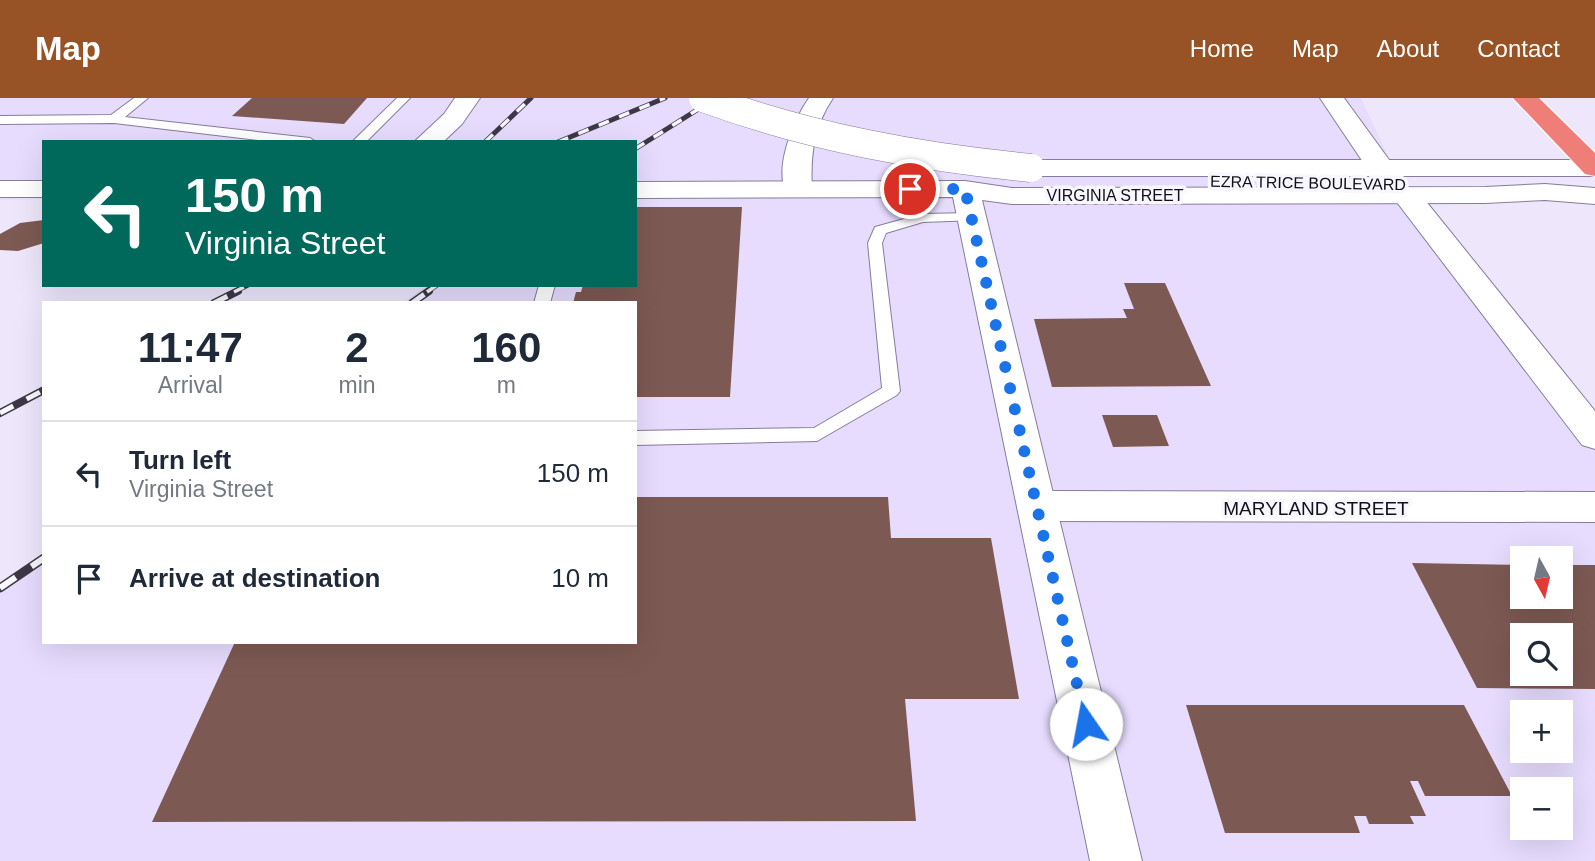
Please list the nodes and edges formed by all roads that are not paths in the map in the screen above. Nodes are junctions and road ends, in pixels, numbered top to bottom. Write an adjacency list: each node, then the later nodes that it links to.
1 (142, 98): 8 (lane)
2 (404, 98): 12 (lane)
3 (468, 98): 13 (street)
4 (703, 98): 15 (street, EZRA TRICE BOULEVARD, bridge)
5 (821, 98): 20 (street)
6 (1332, 98): 14 (street)
7 (1527, 98): 10 (highway); 16 (highway)
8 (114, 119): 9 (lane); 11 (lane)
9 (0, 120)
10 (1583, 123)
11 (293, 140)
12 (360, 140)
13 (429, 140)
14 (1381, 167): 15 (street, EZRA TRICE BOULEVARD); 16 (street)
15 (1031, 168): 17 (street, EZRA TRICE BOULEVARD)
16 (1595, 168): 17 (street)
17 (1198, 181): 22 (street, EZRA TRICE BOULEVARD)
18 (0, 189): 19 (street)
19 (42, 189)
20 (798, 189): 21 (street, VIRGINIA STREET); 25 (street, VIRGINIA STREET)
21 (637, 190)
22 (1545, 192): 23 (street, VIRGINIA STREET); 24 (street, VIRGINIA STREET)
23 (1406, 195): 25 (street, VIRGINIA STREET); 26 (street)
24 (1595, 196)
25 (969, 203): 27 (lane); 28 (street)
26 (1595, 436)
27 (637, 438)
28 (1037, 506): 29 (street, MARYLAND STREET); 30 (street)
29 (1595, 507)
30 (1116, 861)

